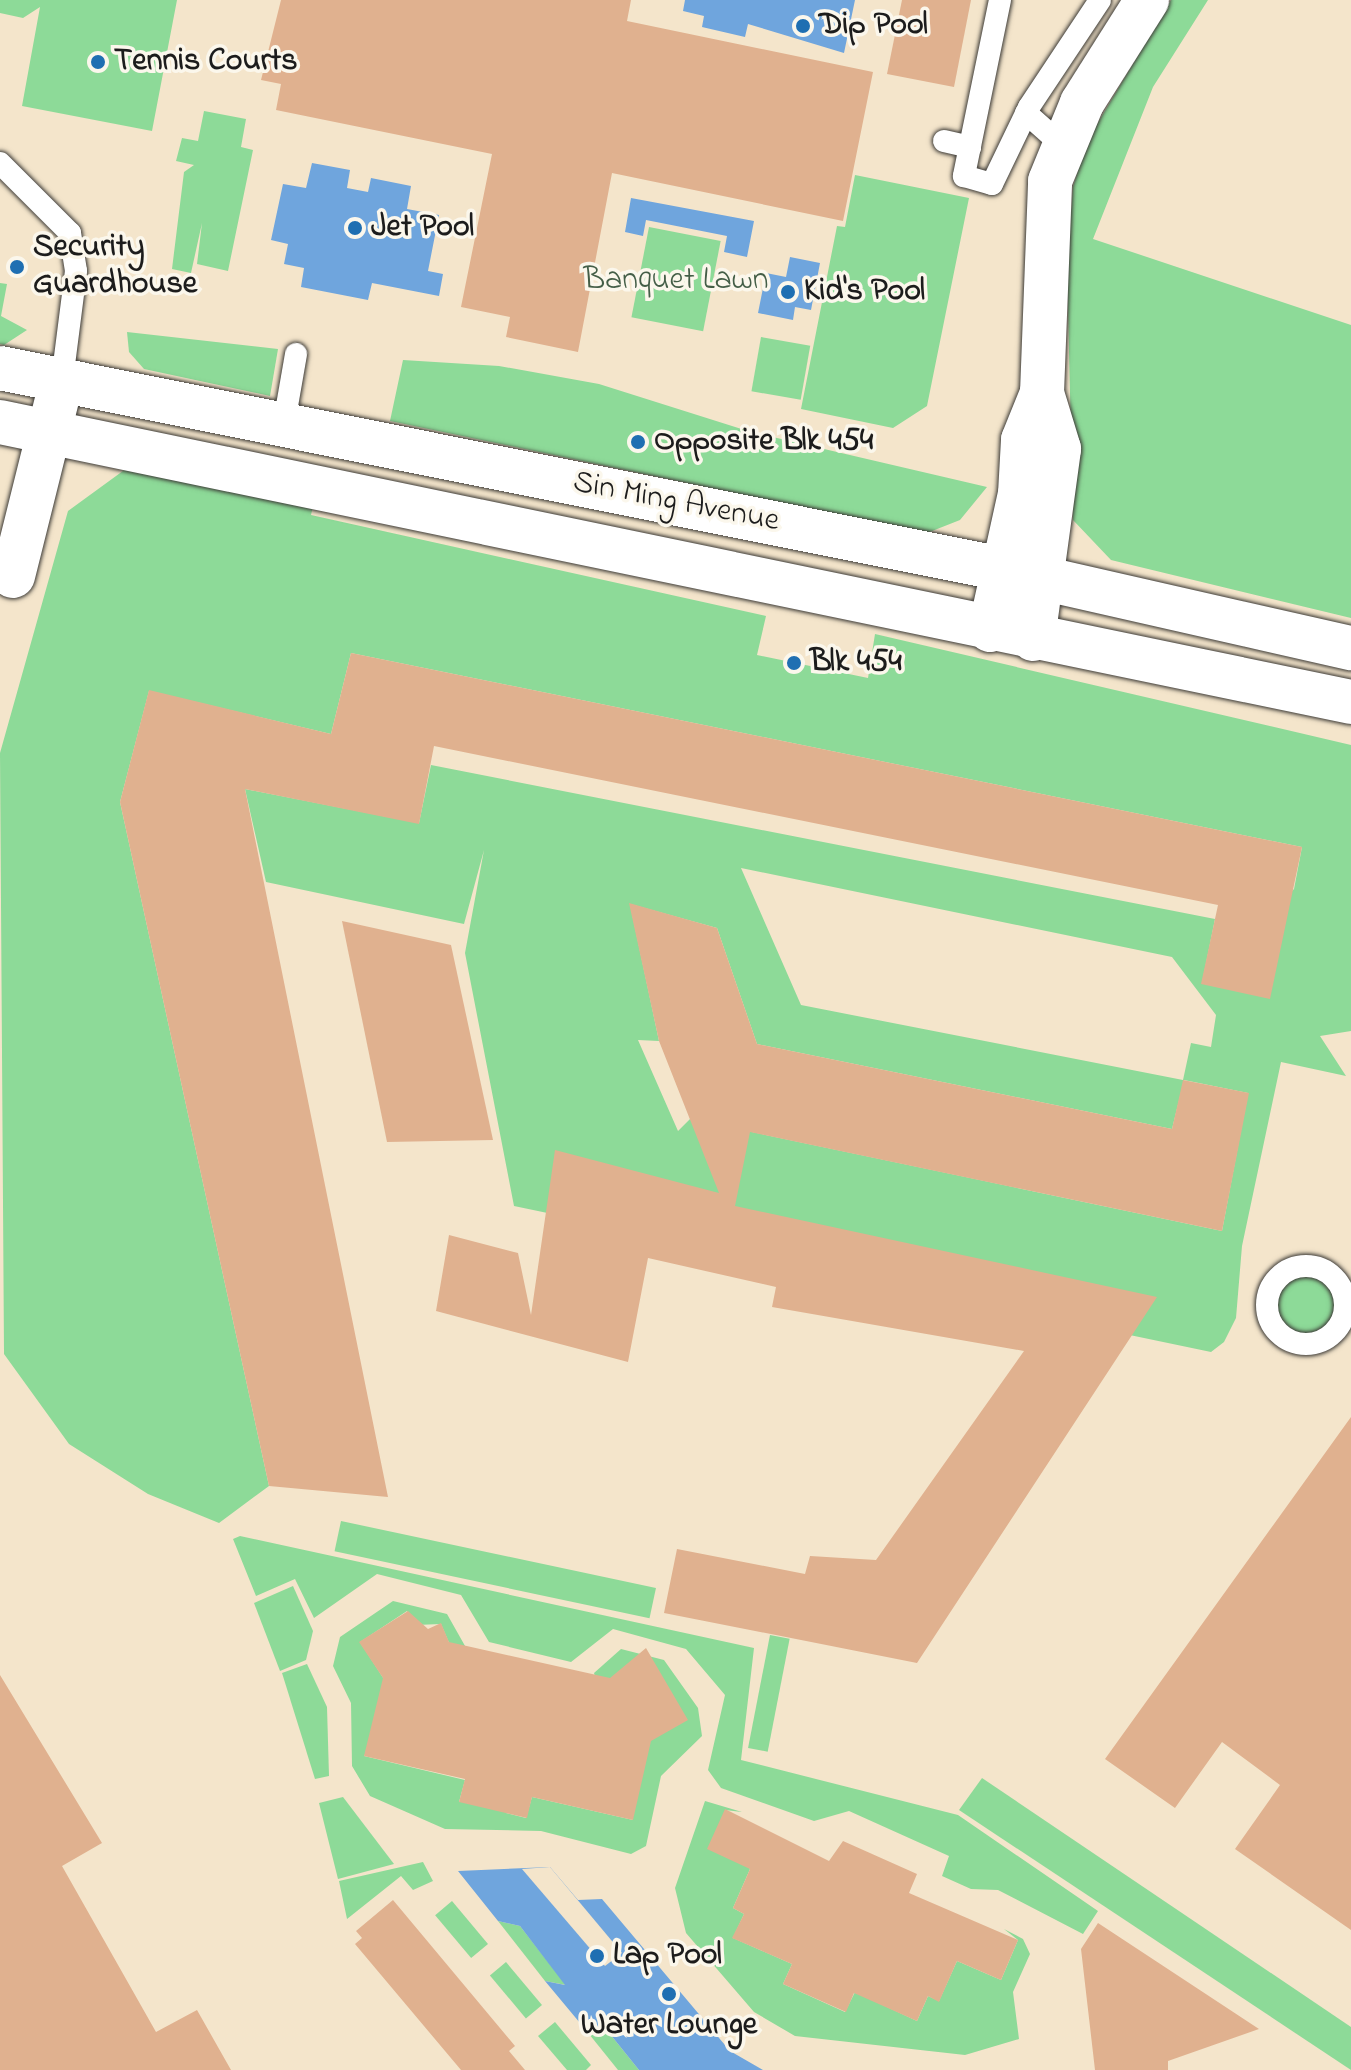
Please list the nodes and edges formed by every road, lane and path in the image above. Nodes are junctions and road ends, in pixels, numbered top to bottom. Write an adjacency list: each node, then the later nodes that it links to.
1 (1000, 0): 7 (lane)
2 (1100, 0): 4 (lane)
3 (1147, 0): 6 (main road)
4 (1026, 113): 6 (lane); 7 (lane)
5 (944, 141): 7 (lane)
6 (1061, 144): 12 (main road)
7 (970, 147)
8 (0, 163): 11 (lane)
9 (296, 354): 14 (lane)
10 (0, 368): 11 (main road, Sin Ming Avenue)
11 (62, 380): 14 (main road, Sin Ming Avenue); 15 (main road)
12 (1042, 393): 16 (main road); 18 (main road)
13 (0, 422): 15 (main road, Sin Ming Avenue)
14 (284, 423): 16 (main road, Sin Ming Avenue)
15 (51, 432): 17 (main road); 19 (main road, Sin Ming Avenue)
16 (1002, 569): 18 (main road, Sin Ming Avenue); 19 (main road)
17 (13, 576)
18 (1045, 579): 20 (main road); 21 (main road, Sin Ming Avenue)
19 (990, 630): 20 (main road, Sin Ming Avenue)
20 (1033, 639): 22 (main road, Sin Ming Avenue)
21 (1351, 648)
22 (1351, 702)

